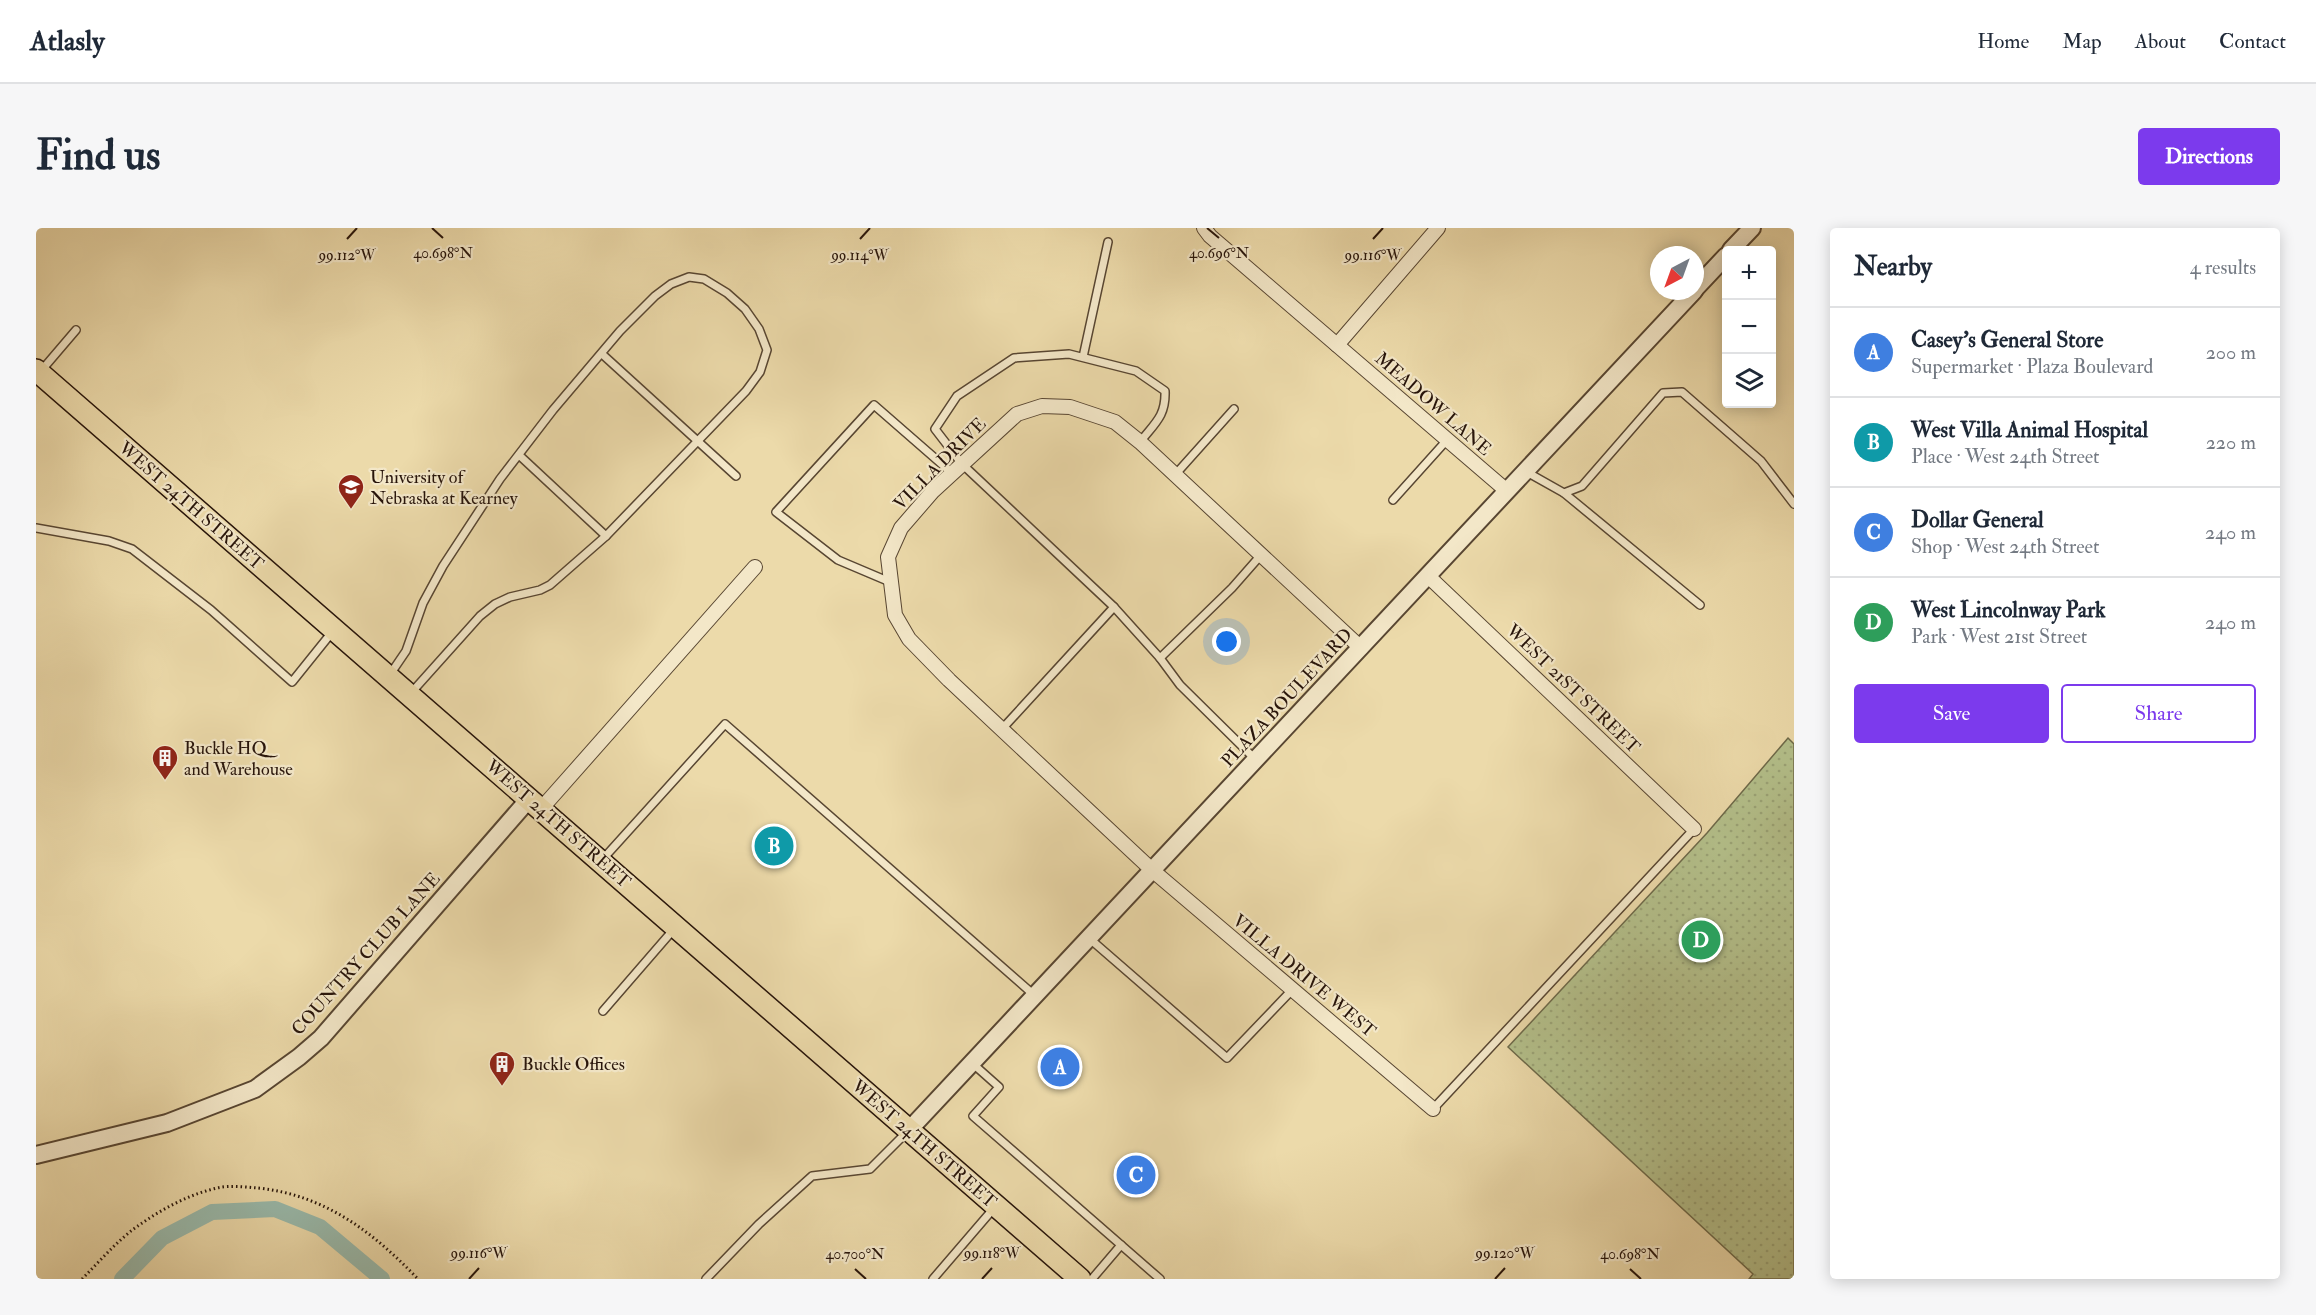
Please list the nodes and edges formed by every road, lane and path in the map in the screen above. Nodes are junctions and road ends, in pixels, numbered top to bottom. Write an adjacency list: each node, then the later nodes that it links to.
1 (1204, 228): 10 (street, MEADOW LANE)
2 (1438, 228): 10 (street)
3 (1752, 228): 5 (street)
4 (1108, 242): 12 (lane)
5 (1735, 246)
6 (1722, 260): 7 (street, PLAZA BOULEVARD)
7 (1704, 279)
8 (1685, 300): 20 (street, PLAZA BOULEVARD)
9 (76, 330): 13 (lane)
10 (1337, 345): 15 (street, MEADOW LANE)
11 (602, 354): 16 (lane); 16 (lane); 18 (lane)
12 (1083, 357): 17 (lane); 19 (lane)
13 (37, 373): 35 (main road, WEST 24TH STREET)
14 (1234, 410): 22 (lane)
15 (1447, 440): 23 (street, MEADOW LANE); 25 (lane)
16 (698, 442): 21 (lane); 28 (lane)
17 (1140, 442): 19 (street, VILLA DRIVE); 22 (street, VILLA DRIVE)
18 (519, 455): 28 (lane); 38 (lane)
19 (957, 469): 32 (street, VILLA DRIVE); 32 (lane); 34 (lane)
20 (1525, 471): 23 (street, PLAZA BOULEVARD); 24 (lane)
21 (736, 476)
22 (1174, 476): 29 (street, VILLA DRIVE)
23 (1507, 491): 31 (street, PLAZA BOULEVARD)
24 (1564, 493): 26 (lane); 33 (lane)
25 (1393, 500)
26 (1794, 504)
27 (36, 528): 35 (lane)
28 (606, 536): 39 (lane)
29 (1261, 555): 36 (street, VILLA DRIVE); 37 (lane)
30 (755, 567): 42 (street)
31 (1428, 576): 36 (street, PLAZA BOULEVARD); 43 (street, WEST 21ST STREET)
32 (890, 582): 40 (street, VILLA DRIVE)
33 (1700, 605)
34 (1114, 607): 37 (lane); 40 (lane)
35 (334, 631): 38 (main road, WEST 24TH STREET)
36 (1361, 648): 41 (street, PLAZA BOULEVARD)
37 (1160, 658): 41 (lane)
38 (388, 678): 39 (main road, WEST 24TH STREET)
39 (409, 695): 42 (main road, WEST 24TH STREET)
40 (1002, 729): 45 (street, VILLA DRIVE)
41 (1256, 759): 45 (street, PLAZA BOULEVARD)
42 (535, 804): 44 (main road, WEST 24TH STREET); 54 (street, COUNTRY CLUB LANE)
43 (1694, 828): 52 (lane)
44 (601, 861): 46 (main road, WEST 24TH STREET); 49 (lane)
45 (1152, 870): 47 (street, PLAZA BOULEVARD); 48 (street, VILLA DRIVE WEST)
46 (676, 927): 50 (lane); 53 (main road, WEST 24TH STREET)
47 (1089, 938): 48 (lane); 49 (street, PLAZA BOULEVARD)
48 (1293, 989): 52 (street, VILLA DRIVE WEST)
49 (1034, 995): 51 (street, PLAZA BOULEVARD)
50 (603, 1011)
51 (972, 1063): 53 (street, PLAZA BOULEVARD); 56 (lane)
52 (1433, 1108)
53 (909, 1130): 55 (main road, WEST 24TH STREET); 59 (lane)
54 (36, 1155)
55 (996, 1206): 60 (lane); 61 (main road, WEST 24TH STREET)
56 (1121, 1245): 62 (lane); 63 (lane)
57 (82, 1279): 58 (path)
58 (418, 1279)
59 (706, 1279)
60 (933, 1279)
61 (1080, 1279)
62 (1092, 1279)
63 (1160, 1279)

